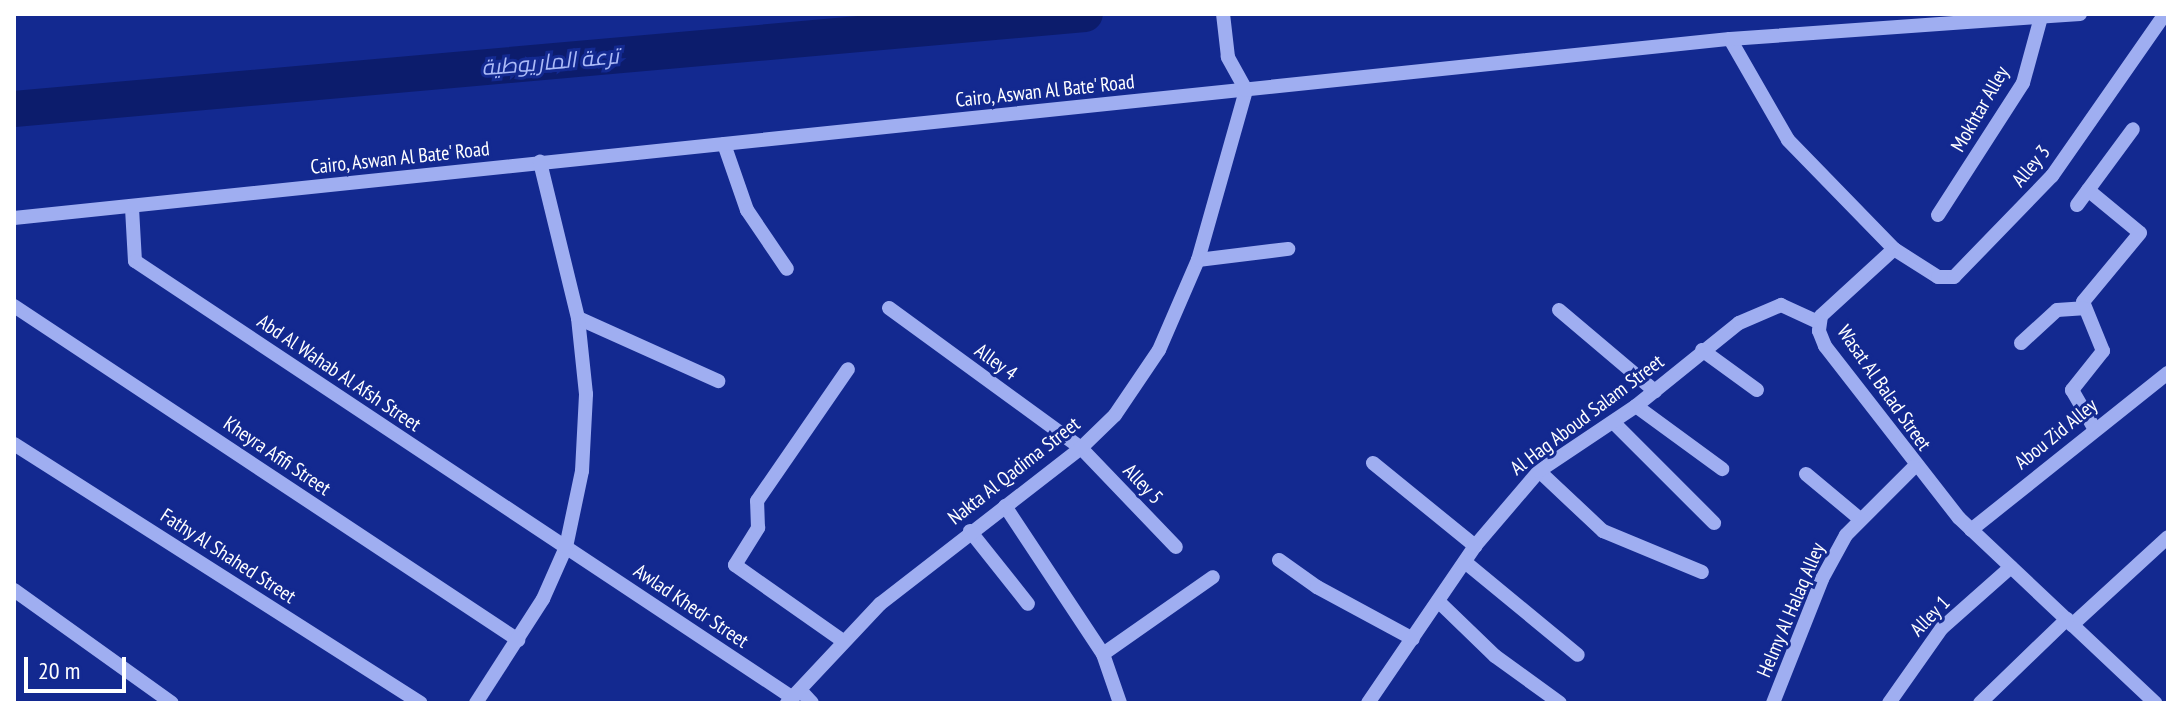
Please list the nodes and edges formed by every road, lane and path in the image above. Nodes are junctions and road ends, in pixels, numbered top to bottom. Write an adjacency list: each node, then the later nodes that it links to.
1 (1223, 14): 6 (street)
2 (2080, 14): 4 (street, Cairo, Aswan Al Bate' Road)
3 (2165, 14): 16 (street, Alley 3)
4 (2041, 17): 5 (street, Cairo, Aswan Al Bate' Road); 13 (street, Mokhtar Alley)
5 (1730, 39): 6 (street, Cairo, Aswan Al Bate' Road); 16 (street)
6 (1246, 90): 8 (street, Cairo, Aswan Al Bate' Road); 17 (street, Nakta Al Qadima Street)
7 (2133, 129): 10 (street)
8 (724, 144): 9 (street, Cairo, Aswan Al Bate' Road); 18 (street)
9 (540, 162): 12 (street, Cairo, Aswan Al Bate' Road); 23 (street)
10 (2088, 190): 11 (street); 21 (street)
11 (2077, 205)
12 (132, 208): 14 (street, Cairo, Aswan Al Bate' Road); 49 (street, Abd Al Wahab Al Afsh Street)
13 (1938, 215)
14 (14, 218)
15 (1288, 249): 17 (street)
16 (1894, 249): 24 (street, Wasat Al Balad Street)
17 (1198, 260): 36 (street, Nakta Al Qadima Street)
18 (787, 269)
19 (14, 306): 61 (street, Kheyra Afifi Street)
20 (889, 308): 36 (street, Alley 4)
21 (2083, 308): 25 (street); 34 (street)
22 (1559, 310): 31 (street)
23 (578, 318): 29 (street); 49 (street)
24 (1818, 322): 26 (street, Al Hag Aboud Salam Street); 38 (street, Wasat Al Balad Street)
25 (2021, 343)
26 (1702, 350): 30 (street); 31 (street, Al Hag Aboud Salam Street)
27 (848, 369): 62 (street)
28 (2168, 373): 34 (street, Abou Zid Alley)
29 (718, 381)
30 (1757, 390)
31 (1655, 391): 32 (street, Al Hag Aboud Salam Street)
32 (1636, 406): 33 (street, Al Hag Aboud Salam Street); 39 (street)
33 (1613, 422): 40 (street, Al Hag Aboud Salam Street); 44 (street)
34 (2094, 428): 45 (street, Abou Zid Alley)
35 (14, 444): 67 (street, Fathy Al Shahed Street)
36 (1081, 448): 42 (street, Nakta Al Qadima Street); 50 (street, Alley 5)
37 (1373, 463): 48 (street)
38 (1914, 467): 43 (street, Helmy Al Halaq Alley); 45 (street, Wasat Al Balad Street)
39 (1722, 469)
40 (1539, 471): 48 (street, Al Hag Aboud Salam Street); 54 (street)
41 (1806, 474): 43 (street)
42 (1005, 506): 46 (street, Nakta Al Qadima Street); 63 (street)
43 (1860, 519): 73 (street, Helmy Al Halaq Alley)
44 (1714, 523)
45 (1971, 530): 53 (street, Wasat Al Balad Street)
46 (970, 531): 58 (street); 62 (street, Nakta Al Qadima Street)
47 (2168, 537): 59 (street)
48 (1475, 546): 52 (street, Al Hag Aboud Salam Street)
49 (566, 547): 61 (street); 65 (street, Awlad Khedr Street)
50 (1176, 547)
51 (1279, 560): 60 (street)
52 (1465, 562): 57 (street, Al Hag Aboud Salam Street); 64 (street)
53 (2011, 567): 59 (street, Wasat Al Balad Street); 74 (street, Alley 1)
54 (1702, 572)
55 (1213, 577): 63 (street)
56 (14, 590): 66 (street)
57 (1438, 601): 60 (street, Al Hag Aboud Salam Street); 72 (street)
58 (1028, 604)
59 (2069, 622): 75 (street); 76 (street, Wasat Al Balad Street)
60 (1413, 639): 71 (street, Al Hag Aboud Salam Street)
61 (518, 640): 68 (street)
62 (843, 641): 65 (street, Nakta Al Qadima Street)
63 (1103, 654): 70 (street)
64 (1578, 655)
65 (794, 697): 69 (street, Awlad Khedr Street)
66 (172, 703)
67 (420, 703)
68 (476, 703)
69 (812, 703)
70 (1120, 703)
71 (1368, 703)
72 (1560, 703)
73 (1773, 703)
74 (1889, 703)
75 (1980, 703)
76 (2155, 703)

